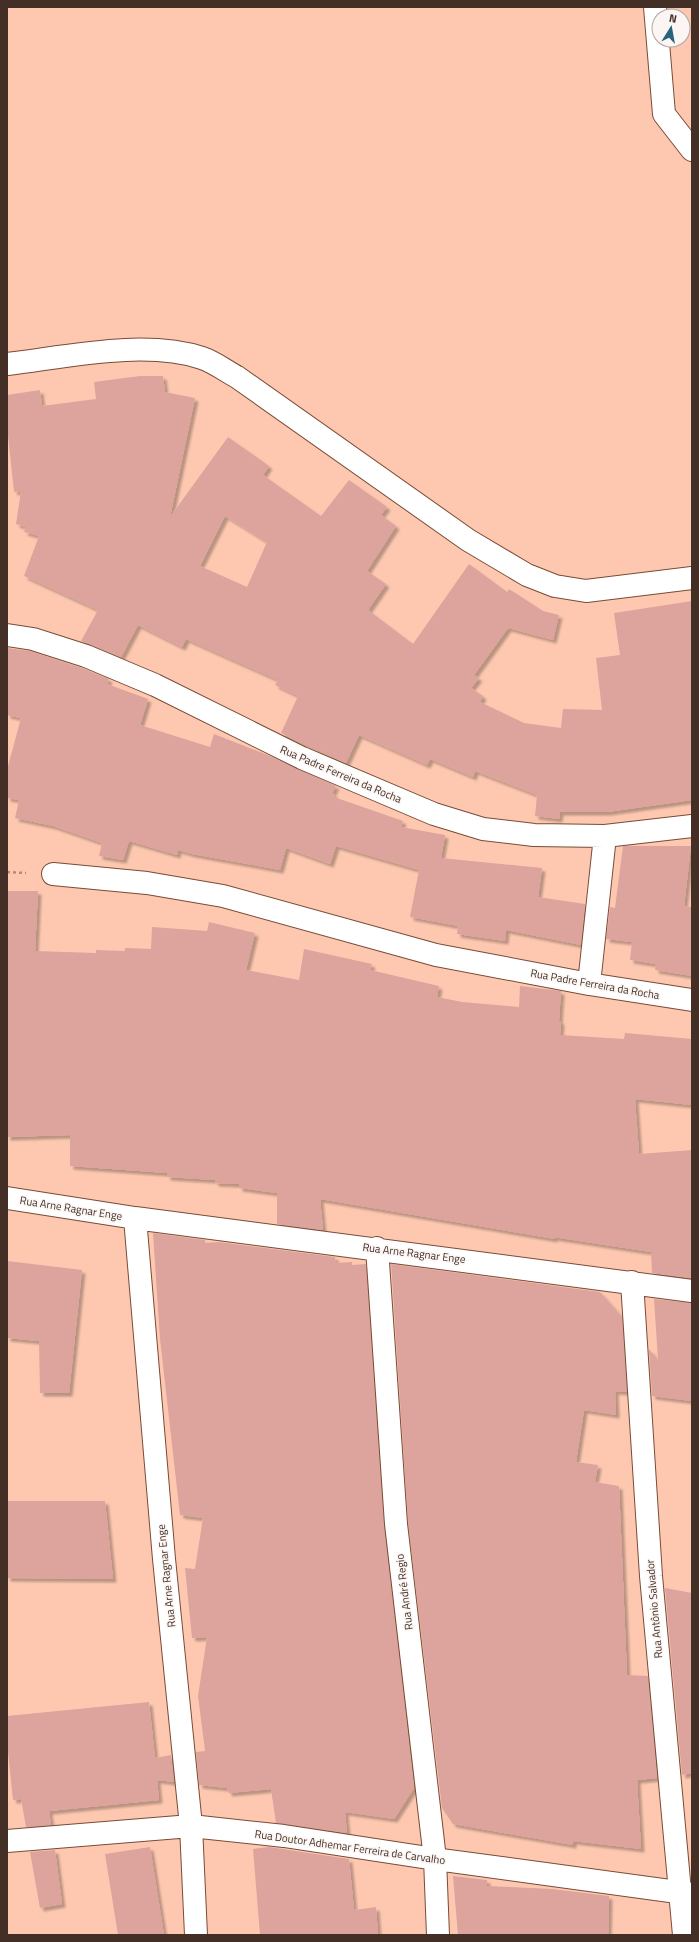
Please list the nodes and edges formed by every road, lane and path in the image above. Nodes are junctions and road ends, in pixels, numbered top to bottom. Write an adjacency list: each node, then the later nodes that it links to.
1 (655, 7): 2 (street)
2 (692, 150)
3 (7, 364): 4 (street)
4 (692, 578)
5 (7, 636): 7 (street, Rua Padre Ferreira da Rocha)
6 (692, 826): 7 (street, Rua Padre Ferreira da Rocha)
7 (605, 836): 9 (street)
8 (53, 874): 9 (street, Rua Padre Ferreira da Rocha)
9 (589, 984): 10 (street, Rua Padre Ferreira da Rocha)
10 (692, 1000)
11 (7, 1198): 12 (street, Rua Arne Ragnar Enge)
12 (135, 1218): 13 (street, Rua Arne Ragnar Enge); 16 (street, Rua Arne Ragnar Enge)
13 (378, 1248): 14 (street, Rua Arne Ragnar Enge); 18 (street, Rua André Regio)
14 (632, 1282): 15 (street, Rua Arne Ragnar Enge); 19 (street, Rua Antônio Salvador)
15 (692, 1291)
16 (191, 1826): 17 (street, Rua Doutor Adhemar Ferreira de Carvalho); 18 (street, Rua Doutor Adhemar Ferreira de Carvalho); 20 (street, Rua Arne Ragnar Enge)
17 (7, 1841)
18 (435, 1859): 19 (street, Rua Doutor Adhemar Ferreira de Carvalho); 21 (street, Rua André Regio)
19 (686, 1893): 22 (street, Rua Antônio Salvador)
20 (196, 1935)
21 (438, 1935)
22 (684, 1935)

